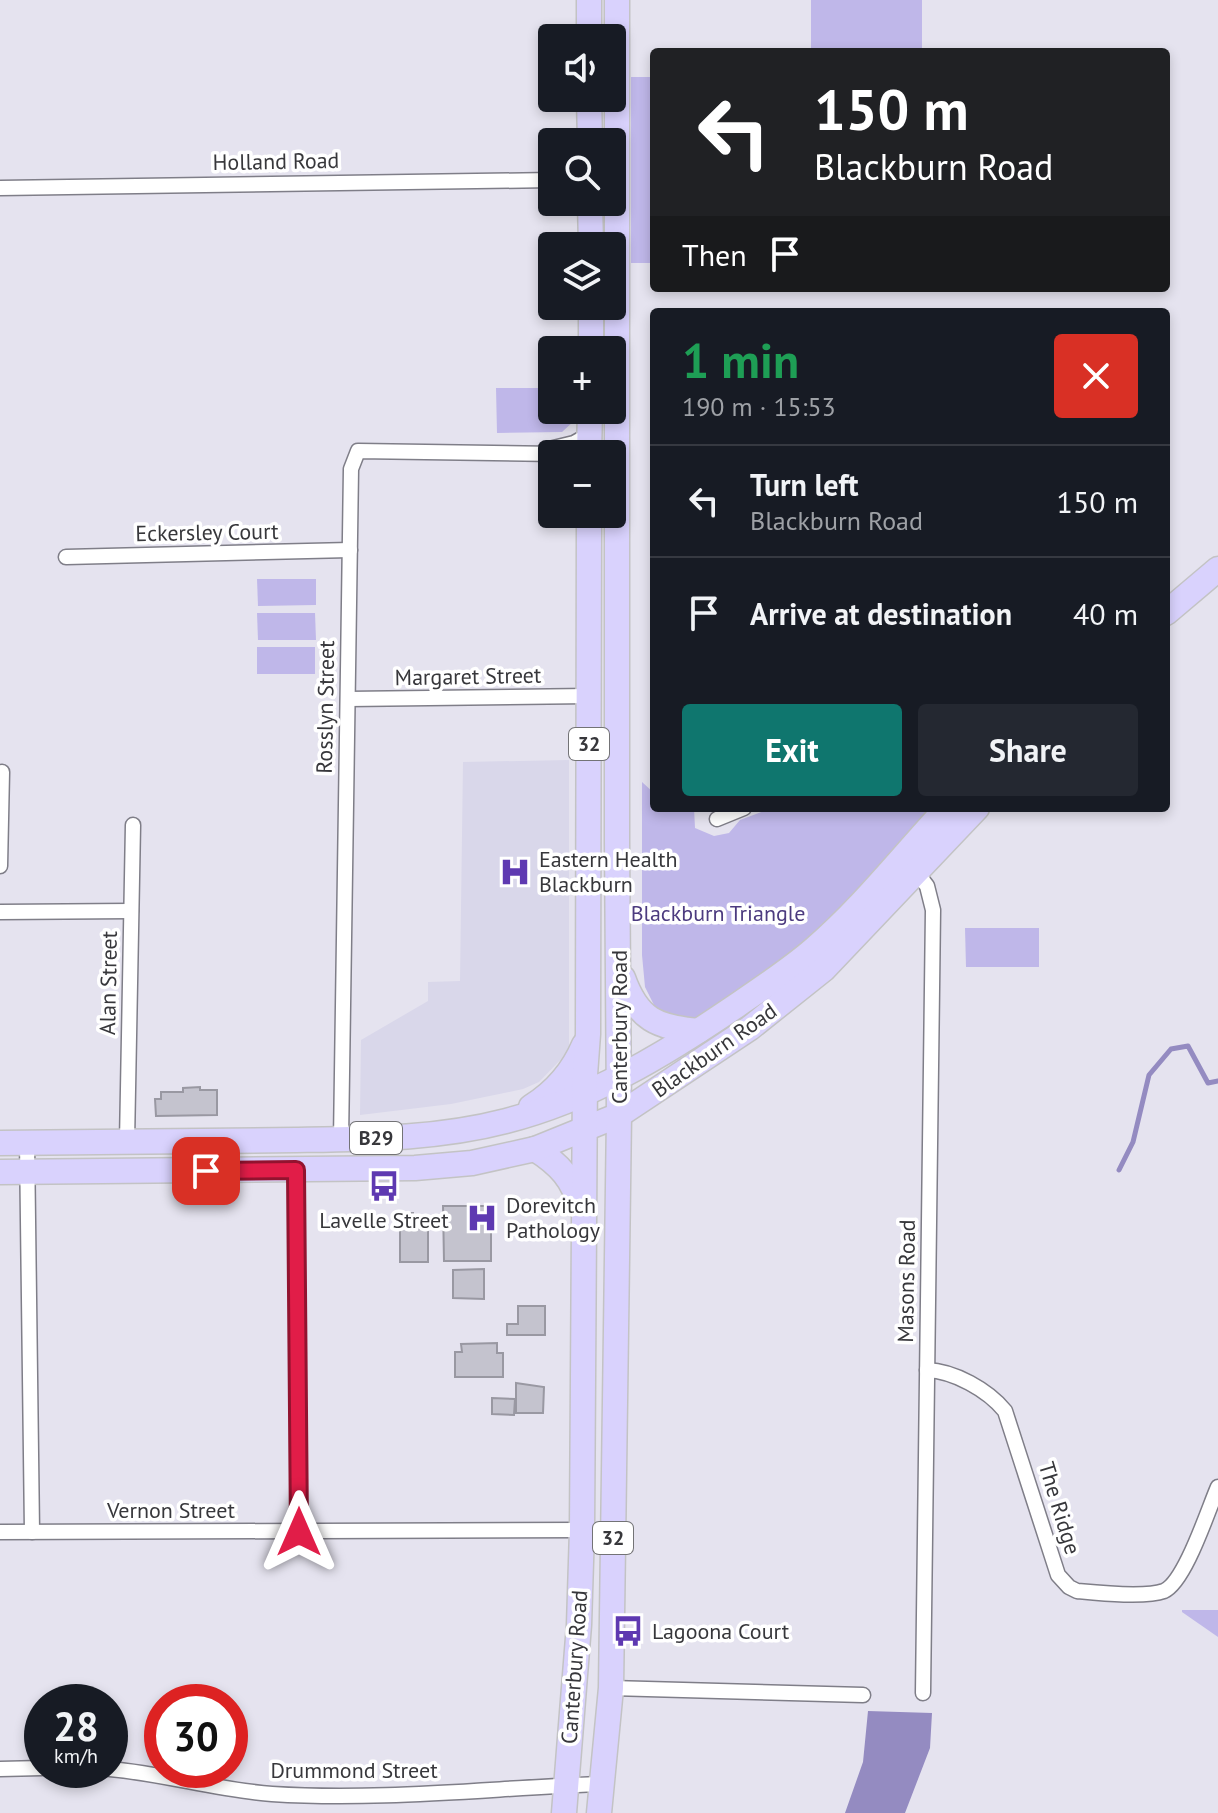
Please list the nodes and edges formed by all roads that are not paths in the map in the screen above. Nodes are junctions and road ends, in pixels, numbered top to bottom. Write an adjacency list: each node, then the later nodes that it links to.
1 (589, 0): 3 (main road)
2 (617, 0): 4 (main road, Canterbury Road / 32)
3 (589, 24)
4 (615, 128)
5 (538, 180): 6 (street, Holland Road)
6 (0, 188)
7 (614, 216): 9 (main road, Canterbury Road / 32)
8 (591, 438): 10 (street, Rosslyn Street)
9 (617, 440)
10 (533, 452): 11 (street, Rosslyn Street); 14 (street, Rosslyn Street)
11 (538, 452)
12 (589, 528): 18 (main road, Canterbury Road / 32)
13 (617, 528): 30 (main road, Canterbury Road / 32)
14 (350, 550): 15 (street, Eckersley Court); 19 (street, Rosslyn Street)
15 (66, 557)
16 (1218, 569): 17 (main road)
17 (1170, 610)
18 (589, 696): 19 (street, Margaret Street); 32 (main road, Canterbury Road / 32)
19 (348, 699): 38 (street, Rosslyn Street)
20 (2, 772): 26 (street)
21 (734, 812): 24 (street)
22 (946, 812): 27 (main road, Blackburn Road / B29)
23 (972, 812): 27 (main road, Blackburn Road / B29)
24 (717, 819)
25 (133, 825): 28 (street, Alan Street)
26 (0, 866)
27 (909, 866): 31 (main road, Blackburn Road / B29); 35 (main road, Blackburn Road / B29); 47 (street, Masons Road)
28 (131, 911): 29 (street); 40 (street, Alan Street)
29 (0, 912)
30 (620, 969): 31 (main road); 33 (main road, Canterbury Road / 32)
31 (698, 1031): 33 (main road, Blackburn Road / B29)
32 (588, 1034): 34 (main road, Canterbury Road / 32); 36 (main road)
33 (619, 1079): 34 (main road, Blackburn Road / B29); 35 (main road, Canterbury Road / 32)
34 (585, 1095): 36 (main road, Blackburn Road / B29); 37 (main road, Canterbury Road / 32)
35 (619, 1115): 37 (main road, Blackburn Road / B29); 53 (main road, Canterbury Road / 32)
36 (504, 1122): 38 (main road, Blackburn Road / B29)
37 (585, 1129): 42 (main road, Blackburn Road / B29); 46 (main road, Canterbury Road / 32)
38 (341, 1140): 40 (main road, Blackburn Road / B29)
39 (27, 1142): 40 (main road, Blackburn Road / B29); 41 (main road, Blackburn Road / B29); 45 (street)
40 (127, 1142)
41 (0, 1143)
42 (535, 1149): 43 (main road, Blackburn Road / B29); 46 (main road)
43 (296, 1170): 45 (main road, Blackburn Road / B29); 52 (street)
44 (0, 1172): 45 (main road, Blackburn Road / B29)
45 (27, 1172): 51 (street)
46 (585, 1225): 49 (main road, Canterbury Road / 32)
47 (927, 1370): 48 (street, The Ridge); 54 (street, Masons Road)
48 (1218, 1487)
49 (582, 1530): 52 (street, Vernon Street); 60 (main road, Canterbury Road / 32)
50 (0, 1532): 51 (street, Vernon Street)
51 (32, 1532): 52 (street, Vernon Street)
52 (299, 1532)
53 (611, 1688): 55 (street); 59 (main road, Canterbury Road / 32)
54 (923, 1693)
55 (863, 1695)
56 (24, 1768): 57 (street)
57 (0, 1769)
58 (128, 1770): 60 (street, Drummond Street)
59 (600, 1784): 60 (street, Drummond Street); 62 (main road, Canterbury Road / 32)
60 (565, 1785): 61 (main road, Canterbury Road / 32)
61 (564, 1813)
62 (599, 1813)

